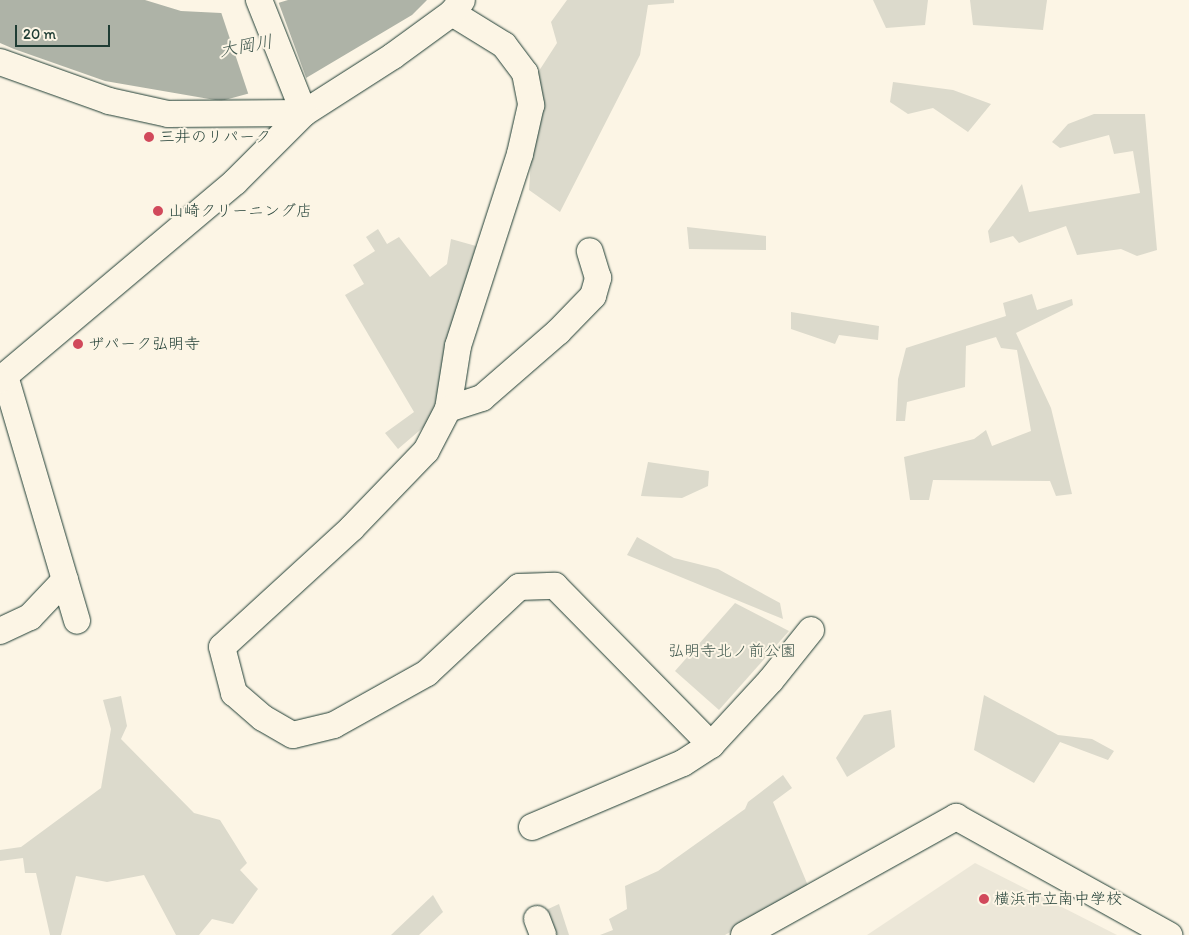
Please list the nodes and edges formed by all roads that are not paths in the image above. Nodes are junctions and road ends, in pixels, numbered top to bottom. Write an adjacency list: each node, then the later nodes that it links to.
1 (258, 0): 4 (street)
2 (457, 6): 4 (street); 7 (street)
3 (0, 62): 4 (street)
4 (304, 113): 6 (street)
5 (590, 251): 7 (street)
6 (3, 378): 8 (street)
7 (448, 409): 12 (street)
8 (65, 580): 9 (street); 11 (street)
9 (77, 620)
10 (811, 630): 12 (street)
11 (0, 631)
12 (711, 745): 13 (street)
13 (532, 826)
14 (744, 935): 15 (street)
15 (1169, 935)

